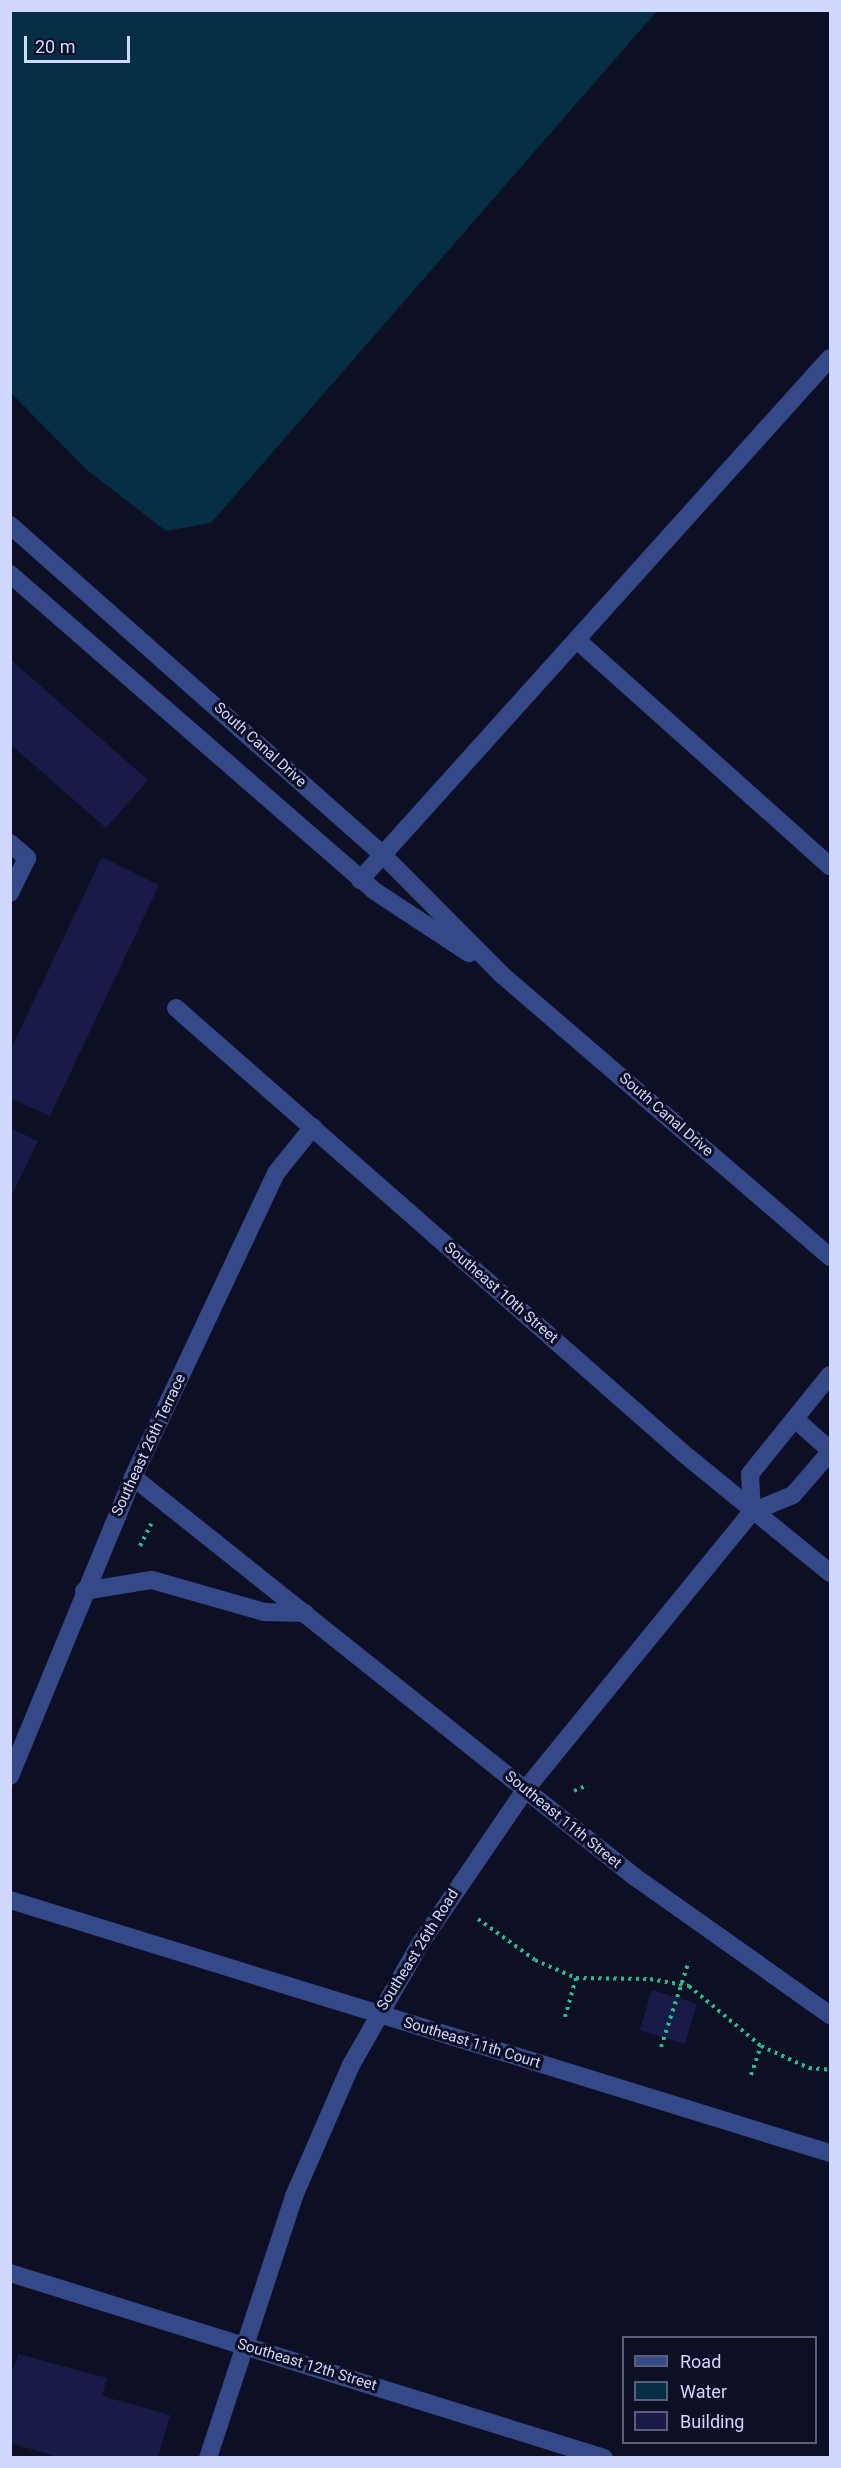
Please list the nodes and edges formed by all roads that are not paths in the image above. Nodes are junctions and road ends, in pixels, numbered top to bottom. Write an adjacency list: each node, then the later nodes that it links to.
1 (831, 358): 4 (street)
2 (10, 525): 6 (street, South Canal Drive)
3 (10, 574): 8 (street, South Canal Drive)
4 (578, 641): 6 (street); 7 (street)
5 (10, 843): 9 (street)
6 (382, 854): 8 (street); 10 (street, South Canal Drive)
7 (831, 866)
8 (360, 880): 10 (street, South Canal Drive)
9 (10, 892)
10 (501, 974): 13 (street, South Canal Drive)
11 (176, 1008): 12 (street, Southeast 10th Street)
12 (313, 1127): 17 (street, Southeast 26th Terrace); 18 (street, Southeast 10th Street)
13 (831, 1257)
14 (831, 1375): 15 (street)
15 (795, 1419): 16 (street); 18 (street)
16 (831, 1451): 18 (street, Southeast 26th Road)
17 (133, 1476): 20 (street, Southeast 26th Terrace); 21 (street, Southeast 11th Street)
18 (752, 1512): 19 (street, Southeast 10th Street); 23 (street, Southeast 26th Road)
19 (831, 1573)
20 (84, 1591): 21 (street); 22 (street, Southeast 26th Terrace)
21 (305, 1613): 23 (street, Southeast 11th Street)
22 (10, 1776)
23 (525, 1790): 25 (street, Southeast 26th Road); 26 (street, Southeast 11th Street)
24 (10, 1900): 25 (street, Southeast 11th Court)
25 (377, 2014): 27 (street, Southeast 11th Court); 29 (street, Southeast 26th Road)
26 (831, 2015)
27 (831, 2153)
28 (10, 2273): 29 (street, Southeast 12th Street)
29 (243, 2345): 30 (street, Southeast 26th Road); 31 (street, Southeast 12th Street)
30 (208, 2457)
31 (604, 2457)

